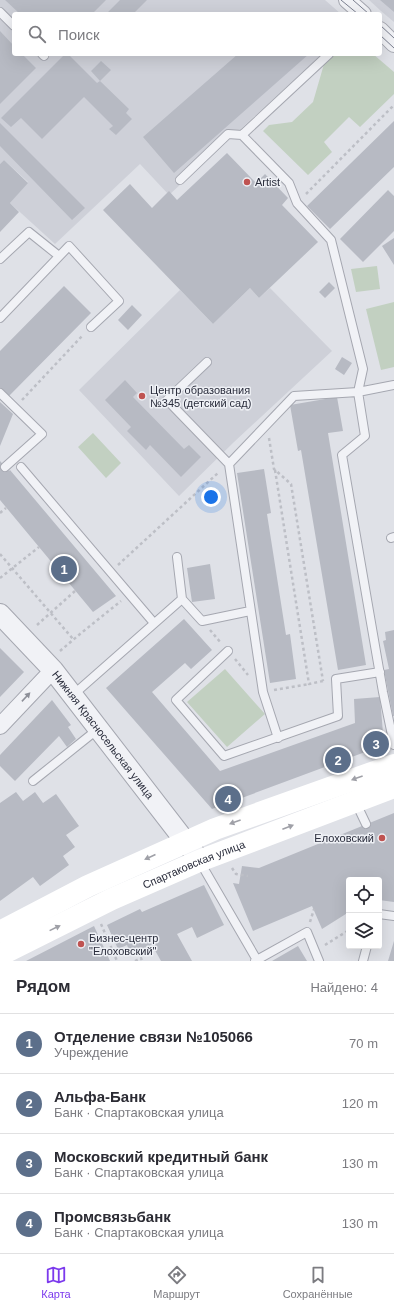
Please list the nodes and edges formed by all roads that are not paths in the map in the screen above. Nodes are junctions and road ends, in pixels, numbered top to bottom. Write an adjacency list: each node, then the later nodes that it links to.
1 (347, 0): 3 (street)
2 (0, 12): 4 (lane)
3 (361, 12)
4 (12, 24)
5 (382, 32): 6 (street)
6 (394, 44)
7 (327, 56): 8 (lane)
8 (242, 135): 9 (lane); 16 (lane)
9 (180, 180)
10 (59, 256): 11 (lane); 12 (lane); 13 (lane)
11 (0, 259)
12 (0, 318)
13 (91, 327)
14 (207, 362): 18 (lane)
15 (394, 385): 16 (lane)
16 (358, 392): 18 (lane); 28 (lane)
17 (0, 393): 19 (lane)
18 (229, 464): 23 (lane)
19 (5, 467)
20 (21, 467): 25 (lane)
21 (177, 557): 22 (lane)
22 (182, 599): 23 (lane); 25 (lane)
23 (250, 611): 32 (lane)
24 (0, 614): 27 (street, Нижняя Красносельская улица)
25 (154, 623): 29 (lane)
26 (228, 651): 32 (lane)
27 (53, 670): 29 (street, Нижняя Красносельская улица); 30 (street, one-way to 27)
28 (380, 672): 32 (lane); 33 (lane)
29 (72, 696): 31 (street, Нижняя Красносельская улица)
30 (0, 726)
31 (98, 729): 35 (lane); 39 (street, Нижняя Красносельская улица)
32 (278, 738)
33 (394, 745)
34 (394, 765): 39 (main road, one-way to 39)
35 (33, 781)
36 (394, 787): 37 (main road, Спартаковская улица)
37 (356, 802): 38 (lane); 40 (main road, Спартаковская улица, one-way to 37)
38 (366, 824)
39 (186, 842): 40 (street, Нижняя Красносельская улица); 43 (main road, one-way to 43)
40 (199, 861): 45 (main road, Спартаковская улица, one-way to 40); 46 (lane)
41 (382, 914): 42 (lane)
42 (394, 916)
43 (0, 932)
44 (366, 949): 48 (lane)
45 (0, 955)
46 (256, 961): 47 (lane)
47 (320, 961)
48 (363, 961)

